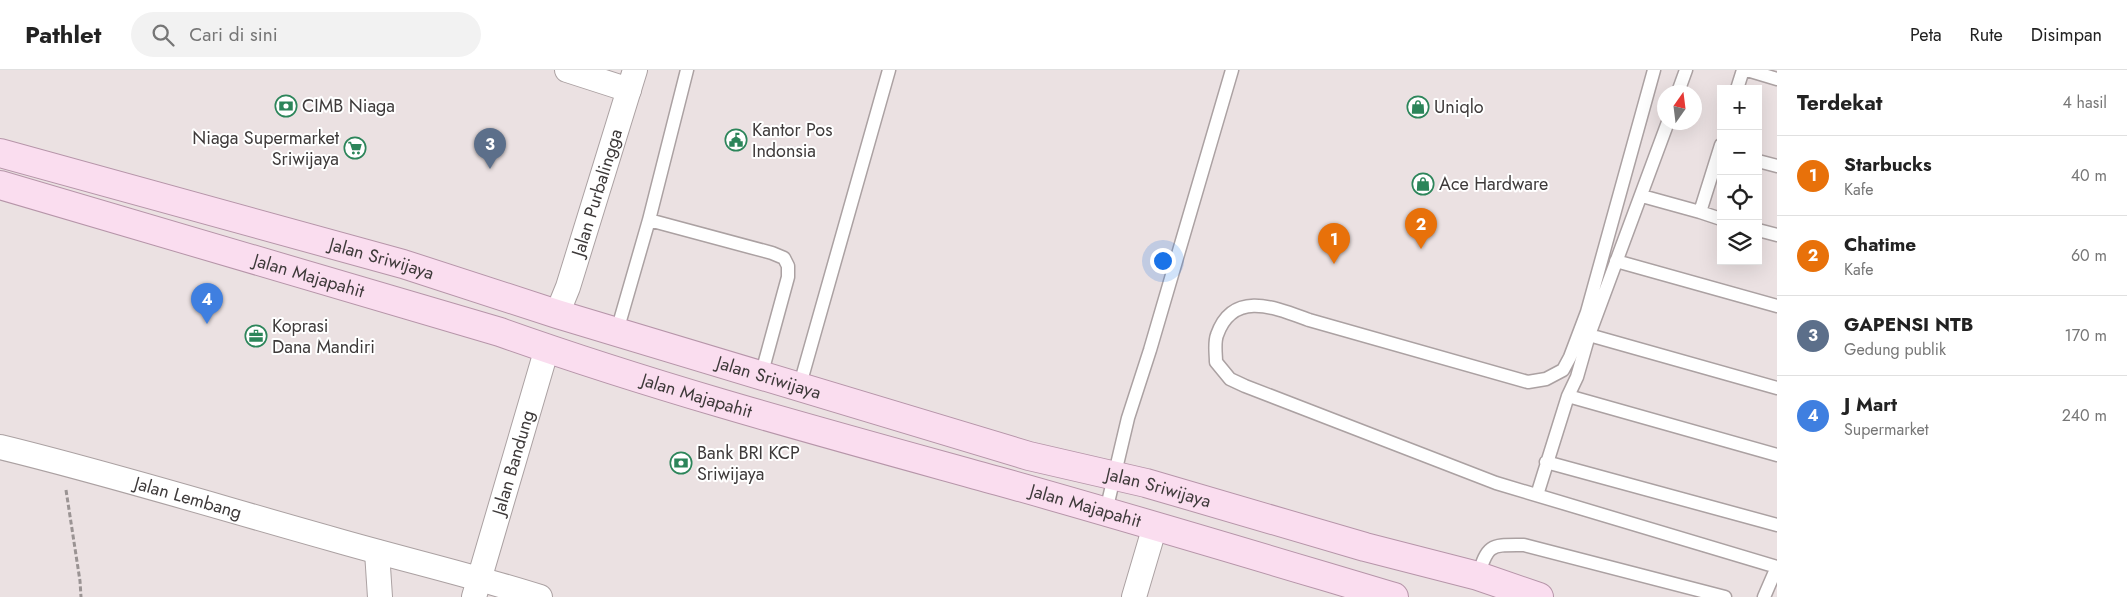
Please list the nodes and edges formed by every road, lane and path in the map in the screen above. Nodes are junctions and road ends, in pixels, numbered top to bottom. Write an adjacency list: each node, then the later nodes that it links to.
1 (567, 70): 10 (street)
2 (687, 70): 22 (lane)
3 (889, 70): 34 (lane)
4 (1232, 70): 42 (lane)
5 (1654, 70): 43 (lane)
6 (1686, 70): 11 (lane)
7 (1743, 70): 12 (lane)
8 (1747, 70): 9 (lane)
9 (1777, 79)
10 (632, 80): 28 (street, Jalan Purbalingga)
11 (1681, 85)
12 (1738, 85)
13 (1665, 130): 19 (lane)
14 (0, 154): 26 (main road, Jalan Sriwijaya)
15 (1717, 158): 20 (lane)
16 (1762, 161): 17 (lane)
17 (1777, 166)
18 (0, 185): 30 (main road, Jalan Majapahit)
19 (1642, 196): 20 (lane); 25 (lane)
20 (1700, 212): 21 (lane)
21 (1717, 217)
22 (650, 220): 29 (lane); 33 (lane)
23 (1762, 231): 24 (lane)
24 (1777, 235)
25 (1616, 261): 27 (lane); 31 (lane)
26 (509, 298): 28 (main road, Jalan Sriwijaya); 30 (main road)
27 (1777, 306)
28 (557, 314): 29 (main road, Jalan Sriwijaya)
29 (617, 331): 33 (main road, Jalan Sriwijaya)
30 (500, 332): 32 (main road, Jalan Majapahit)
31 (1589, 335): 35 (lane); 36 (lane)
32 (546, 348): 44 (main road, Jalan Majapahit); 50 (street, Jalan Bandung)
33 (761, 376): 34 (main road, Jalan Sriwijaya)
34 (799, 388): 41 (main road, Jalan Sriwijaya)
35 (1777, 388)
36 (1568, 396): 38 (lane); 40 (lane)
37 (0, 447): 39 (street, Jalan Lembang)
38 (1777, 455)
39 (62, 462): 48 (street, Jalan Lembang); 51 (path)
40 (1546, 462): 43 (lane); 46 (lane)
41 (1074, 467): 42 (main road, Jalan Sriwijaya); 44 (main road)
42 (1113, 476): 45 (lane); 49 (main road, Jalan Sriwijaya)
43 (1537, 495): 58 (lane)
44 (1067, 500): 45 (main road, Jalan Majapahit)
45 (1106, 511): 47 (main road, Jalan Majapahit)
46 (1777, 525)
47 (1155, 526): 54 (street); 55 (main road, Jalan Majapahit)
48 (377, 552): 50 (street, Jalan Lembang); 52 (street)
49 (1478, 576): 56 (main road, Jalan Sriwijaya); 57 (lane)
50 (476, 587): 53 (street, Jalan Lembang)
51 (80, 597)
52 (380, 597)
53 (540, 597)
54 (1134, 597)
55 (1394, 597)
56 (1539, 597)
57 (1725, 597)
58 (1764, 597)

